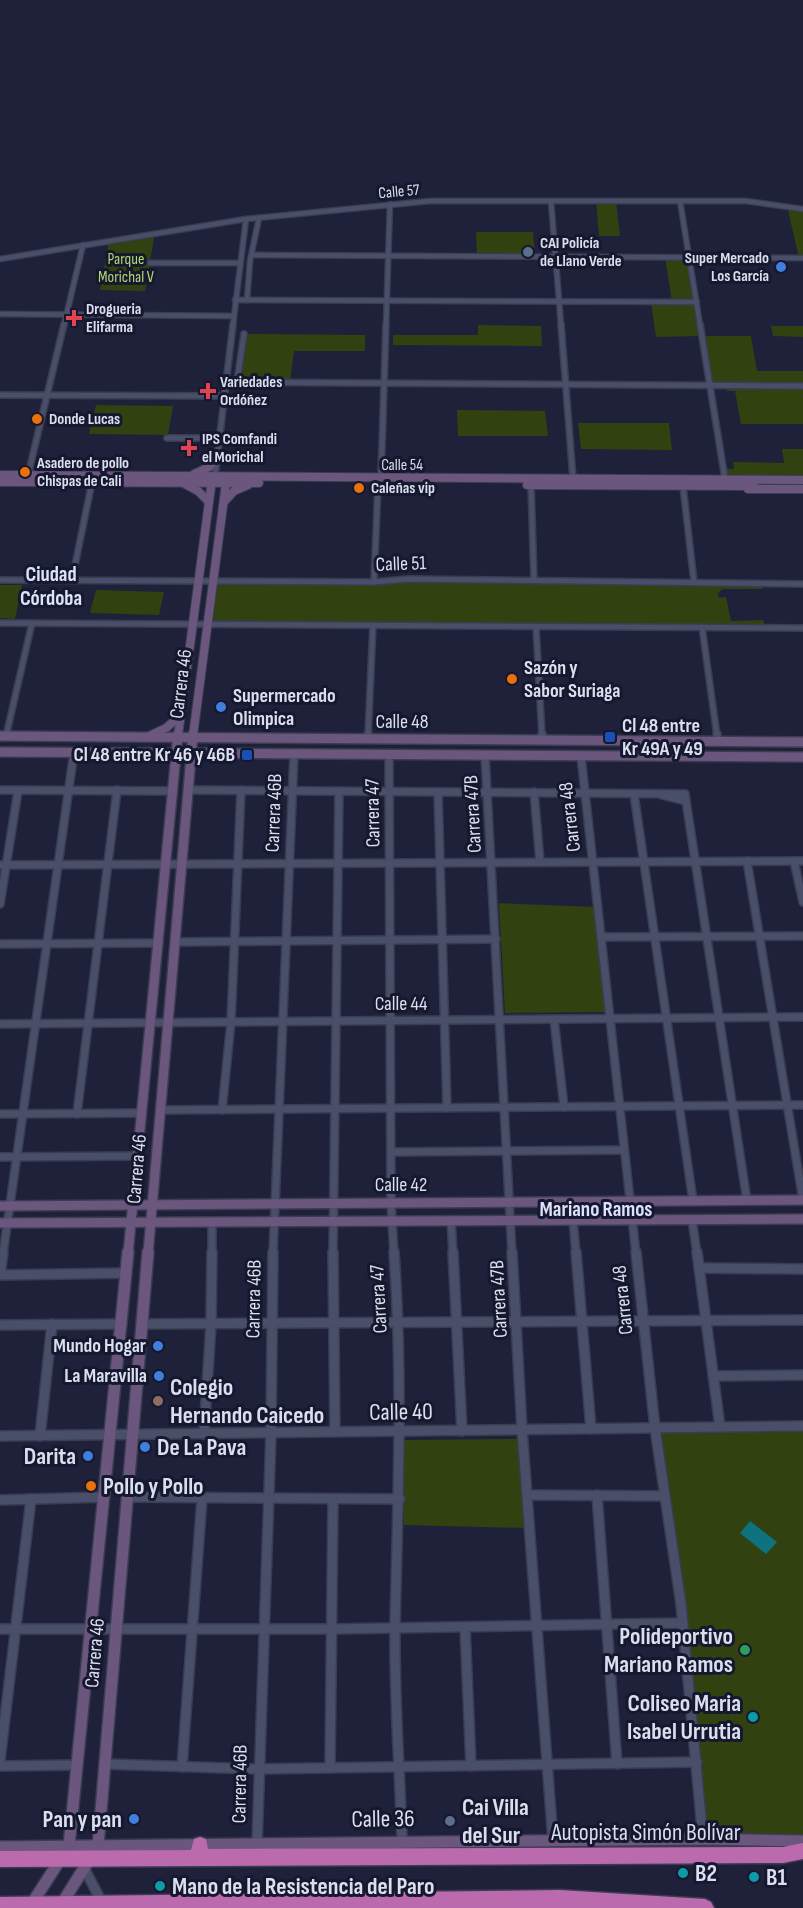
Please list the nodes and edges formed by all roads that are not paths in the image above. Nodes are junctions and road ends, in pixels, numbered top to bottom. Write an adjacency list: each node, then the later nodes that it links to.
1 (551, 201): 2 (street, Calle 57); 3 (street, Calle 57); 10 (street)
2 (680, 201): 4 (street, Calle 57); 11 (street)
3 (390, 204): 5 (street, Calle 57); 9 (street)
4 (803, 209)
5 (259, 218): 6 (street, Calle 57); 8 (street)
6 (246, 219): 7 (street, Calle 57); 15 (street, Carrera 46)
7 (83, 245): 13 (street, Calle 57); 22 (street)
8 (252, 255): 9 (street); 17 (street)
9 (388, 255): 10 (street); 18 (street)
10 (556, 256): 11 (street); 19 (street)
11 (689, 257): 12 (street); 20 (street)
12 (803, 258)
13 (0, 259)
14 (150, 262): 15 (street)
15 (240, 263): 16 (street, Carrera 46)
16 (236, 300): 17 (street); 23 (street, Carrera 46)
17 (247, 300): 18 (street)
18 (387, 301): 19 (street); 27 (street)
19 (559, 302): 20 (street); 28 (street)
20 (697, 302): 29 (street)
21 (0, 314): 22 (street)
22 (65, 315): 23 (street); 32 (street)
23 (234, 316): 25 (street, Carrera 46)
24 (244, 334): 26 (street)
25 (226, 382): 26 (street); 33 (street, Carrera 46)
26 (237, 382): 27 (street)
27 (384, 383): 28 (street); 44 (street)
28 (566, 384): 29 (street); 40 (street)
29 (710, 385): 30 (street); 41 (street)
30 (803, 386)
31 (0, 395): 32 (street)
32 (47, 395): 33 (street); 38 (street)
33 (224, 396): 35 (street, Carrera 46)
34 (167, 438): 35 (street)
35 (219, 438): 36 (street, Carrera 46)
36 (216, 459): 39 (main road); 42 (street, Carrera 46)
37 (0, 475): 38 (main road, Calle 54)
38 (28, 475): 39 (main road, Calle 54)
39 (184, 479): 42 (main road, Calle 54); 46 (main road, Calle 54); 52 (main road)
40 (573, 479): 41 (main road, Calle 54); 44 (main road, Calle 54)
41 (725, 479): 43 (main road, Calle 54)
42 (213, 480): 44 (main road, Calle 54); 47 (main road, Calle 54); 52 (main road, Carrera 46)
43 (803, 480)
44 (380, 481): 48 (main road, Calle 54); 49 (main road, Calle 54); 61 (street)
45 (0, 482): 46 (main road, Calle 54)
46 (92, 482): 57 (street)
47 (226, 483): 48 (main road, Calle 54); 53 (main road, Carrera 46)
48 (253, 483): 53 (main road)
49 (531, 485): 50 (main road, Calle 54); 58 (street)
50 (683, 486): 51 (main road, Calle 54); 62 (street)
51 (803, 487)
52 (209, 502): 54 (main road, Carrera 46)
53 (223, 503): 55 (main road, Carrera 46)
54 (204, 536): 55 (main road); 59 (main road, Carrera 46)
55 (219, 536): 60 (main road, Carrera 46)
56 (0, 580): 57 (street, Calle 51)
57 (72, 580): 59 (street, Calle 51)
58 (534, 580): 61 (street, Calle 51); 62 (street, Calle 51)
59 (199, 581): 60 (street, Calle 51); 66 (main road, Carrera 46)
60 (212, 581): 61 (street, Calle 51); 67 (main road, Carrera 46)
61 (375, 582)
62 (694, 582): 63 (street, Calle 51)
63 (803, 584)
64 (0, 622): 65 (street)
65 (32, 623): 66 (street); 74 (street)
66 (193, 624): 67 (street); 72 (main road, Carrera 46)
67 (208, 624): 68 (street); 73 (main road, Carrera 46)
68 (373, 625): 69 (street); 79 (street)
69 (536, 626): 70 (street); 80 (street)
70 (702, 627): 71 (street); 81 (street)
71 (803, 628)
72 (181, 716): 75 (main road); 76 (main road, Carrera 46)
73 (196, 717): 77 (main road, Carrera 46); 78 (main road)
74 (3, 736): 75 (main road, Calle 48)
75 (147, 737): 76 (main road, Calle 48)
76 (178, 737): 77 (main road, Calle 48); 85 (main road, Carrera 46)
77 (194, 737): 78 (main road, Calle 48); 86 (main road, Carrera 46)
78 (220, 737): 79 (main road, Calle 48)
79 (368, 739): 80 (main road, Calle 48)
80 (542, 740): 81 (main road, Calle 48)
81 (718, 741): 82 (main road, Calle 48)
82 (803, 742)
83 (0, 752): 84 (main road, Calle 48)
84 (74, 752): 85 (main road, Calle 48); 93 (street)
85 (177, 753): 86 (main road, Calle 48); 98 (main road, Carrera 46)
86 (193, 753): 87 (main road, Calle 48); 95 (main road, Carrera 46)
87 (294, 754): 88 (main road, Calle 48); 99 (street, Carrera 46B)
88 (389, 754): 89 (main road, Calle 48); 101 (street, Carrera 47)
89 (485, 755): 90 (main road, Calle 48); 103 (street, Carrera 47B)
90 (581, 756): 91 (main road, Calle 48); 105 (street, Carrera 48)
91 (803, 757)
92 (0, 790): 97 (street)
93 (68, 790): 94 (street); 97 (street); 124 (street)
94 (117, 790): 98 (street); 119 (street)
95 (189, 790): 96 (street); 121 (main road, Carrera 46)
96 (241, 790): 99 (street); 122 (street)
97 (18, 791): 123 (street)
98 (174, 791): 120 (main road, Carrera 46)
99 (293, 791): 100 (street); 116 (street, Carrera 46B)
100 (339, 791): 101 (street); 117 (street)
101 (391, 791): 102 (street); 118 (street, Carrera 47)
102 (438, 792): 103 (street); 112 (street)
103 (488, 792): 104 (street); 113 (street, Carrera 47B)
104 (534, 792): 105 (street); 114 (street)
105 (585, 793): 106 (street); 115 (street, Carrera 48)
106 (634, 794): 107 (street); 108 (street)
107 (642, 861): 108 (street); 115 (street); 130 (street)
108 (695, 861): 109 (street); 127 (street)
109 (747, 861): 110 (street); 131 (street)
110 (794, 861): 111 (street); 125 (street)
111 (803, 861)
112 (441, 862): 113 (street); 118 (street); 132 (street)
113 (492, 862): 114 (street); 133 (street, Carrera 47B)
114 (540, 862): 115 (street)
115 (593, 862): 129 (street, Carrera 48)
116 (290, 863): 117 (street); 122 (street); 136 (street, Carrera 46B)
117 (340, 863): 118 (street); 137 (street)
118 (392, 863): 134 (street, Carrera 47)
119 (108, 864): 120 (street); 124 (street); 139 (street)
120 (166, 864): 121 (street); 140 (main road, Carrera 46)
121 (182, 864): 122 (street); 138 (main road, Carrera 46)
122 (237, 864): 135 (street)
123 (3, 865): 124 (street); 126 (street)
124 (58, 865): 142 (street)
125 (803, 902)
126 (0, 904)
127 (706, 936): 130 (street); 131 (street); 146 (street)
128 (803, 936): 131 (street)
129 (601, 937): 130 (street); 148 (street, Carrera 48)
130 (655, 937): 145 (street)
131 (759, 937): 143 (street)
132 (443, 939): 133 (street); 134 (street); 150 (street)
133 (496, 939): 151 (street, Carrera 47B)
134 (391, 940): 137 (street); 149 (street, Carrera 47)
135 (235, 941): 136 (street); 138 (street); 156 (street)
136 (286, 941): 137 (street); 152 (street, Carrera 46B)
137 (338, 941): 153 (street)
138 (176, 942): 155 (main road, Carrera 46)
139 (99, 943): 140 (street); 142 (street); 158 (street)
140 (159, 943): 154 (main road, Carrera 46)
141 (0, 944): 142 (street)
142 (46, 944): 157 (street)
143 (772, 1017): 144 (street, Calle 44); 146 (street, Calle 44); 160 (street)
144 (803, 1017)
145 (668, 1018): 146 (street, Calle 44); 148 (street, Calle 44); 163 (street)
146 (719, 1018): 164 (street)
147 (554, 1019): 148 (street, Calle 44); 151 (street, Calle 44); 166 (street)
148 (610, 1019): 162 (street, Carrera 48)
149 (391, 1020): 150 (street, Calle 44); 153 (street, Calle 44); 167 (street, Carrera 47)
150 (445, 1020): 151 (street, Calle 44); 168 (street)
151 (500, 1020): 165 (street, Carrera 47B)
152 (282, 1021): 153 (street, Calle 44); 156 (street, Calle 44); 169 (street, Carrera 46B)
153 (337, 1021): 170 (street)
154 (151, 1022): 155 (street, Calle 44); 158 (street, Calle 44); 173 (main road, Carrera 46)
155 (169, 1022): 156 (street, Calle 44); 171 (main road, Carrera 46)
156 (231, 1022): 172 (street)
157 (34, 1023): 158 (street, Calle 44); 159 (street, Calle 44); 175 (street)
158 (89, 1023): 176 (street)
159 (0, 1024)
160 (787, 1105): 161 (street); 164 (street); 183 (street)
161 (803, 1105)
162 (620, 1106): 163 (street); 166 (street); 177 (street, Carrera 48)
163 (680, 1106): 164 (street); 184 (street)
164 (732, 1106): 185 (street)
165 (504, 1107): 166 (street); 168 (street); 178 (street, Carrera 47B)
166 (564, 1107)
167 (391, 1108): 168 (street); 170 (street); 179 (street, Carrera 47)
168 (447, 1108)
169 (278, 1109): 170 (street); 172 (street); 189 (street, Carrera 46B)
170 (334, 1109): 190 (street)
171 (161, 1110): 172 (street); 192 (main road, Carrera 46)
172 (222, 1110)
173 (142, 1113): 176 (street); 182 (main road, Carrera 46)
174 (0, 1114): 175 (street)
175 (21, 1114): 176 (street); 181 (street)
176 (77, 1114)
177 (624, 1150): 178 (street); 187 (street, Carrera 48)
178 (507, 1151): 179 (street); 186 (street, Carrera 47B)
179 (391, 1152): 188 (street, Carrera 47)
180 (0, 1156): 181 (street)
181 (16, 1156): 182 (street); 193 (street)
182 (138, 1156): 191 (main road, Carrera 46)
183 (803, 1200): 185 (main road, Calle 42)
184 (693, 1201): 185 (main road, Calle 42); 187 (main road, Calle 42)
185 (747, 1201)
186 (511, 1202): 187 (main road, Calle 42); 188 (main road, Calle 42); 195 (street, Carrera 47B)
187 (630, 1202): 197 (street, Carrera 48)
188 (391, 1203): 190 (main road, Calle 42); 201 (street, Carrera 47)
189 (273, 1204): 190 (main road, Calle 42); 192 (main road, Calle 42); 199 (street, Carrera 46B)
190 (332, 1204): 200 (street)
191 (133, 1205): 192 (main road, Calle 42); 193 (main road, Calle 42); 203 (main road, Carrera 46)
192 (153, 1205): 204 (main road, Carrera 46)
193 (5, 1206): 206 (street)
194 (692, 1219): 197 (main road, Calle 42); 198 (main road, Calle 42); 207 (street)
195 (511, 1220): 196 (main road, Calle 42); 202 (main road, Calle 42); 217 (street, Carrera 47B)
196 (573, 1220): 197 (main road, Calle 42); 213 (street)
197 (632, 1220): 214 (street, Carrera 48)
198 (803, 1220)
199 (274, 1221): 200 (main road, Calle 42); 205 (main road, Calle 42); 218 (street, Carrera 46B)
200 (333, 1221): 201 (main road, Calle 42); 219 (street)
201 (392, 1221): 202 (main road, Calle 42); 215 (street, Carrera 47)
202 (451, 1221): 216 (street)
203 (132, 1222): 204 (main road, Calle 42); 206 (main road, Calle 42); 209 (main road, Carrera 46)
204 (152, 1222): 205 (main road, Calle 42); 222 (main road, Carrera 46)
205 (212, 1222): 223 (street)
206 (4, 1223): 210 (street)
207 (699, 1268): 208 (street); 211 (street)
208 (803, 1269)
209 (127, 1273): 210 (street); 221 (main road, Carrera 46)
210 (0, 1275)
211 (706, 1320): 212 (street); 214 (street); 226 (street)
212 (803, 1320)
213 (581, 1321): 214 (street); 217 (street); 230 (street)
214 (643, 1321): 229 (street, Carrera 48)
215 (399, 1322): 216 (street); 219 (street); 232 (street, Carrera 47)
216 (457, 1322): 217 (street); 233 (street)
217 (516, 1322): 231 (street, Carrera 47B)
218 (272, 1323): 219 (street); 223 (street); 235 (street, Carrera 46B)
219 (335, 1323): 234 (street)
220 (52, 1324): 221 (street); 224 (street); 240 (street)
221 (122, 1324): 238 (main road, Carrera 46)
222 (143, 1324): 223 (street); 236 (main road, Carrera 46)
223 (210, 1324): 237 (street)
224 (0, 1325)
225 (803, 1375): 226 (street)
226 (713, 1376): 228 (street)
227 (803, 1426): 228 (street, Calle 40)
228 (720, 1427): 229 (street, Calle 40)
229 (655, 1428): 230 (street, Calle 40); 243 (street, Carrera 48)
230 (591, 1429): 231 (street, Calle 40)
231 (522, 1430): 233 (street, Calle 40); 241 (street, Carrera 47B)
232 (398, 1431): 233 (street, Calle 40); 234 (street, Calle 40); 248 (street, Carrera 47)
233 (462, 1431)
234 (334, 1432): 235 (street, Calle 40)
235 (270, 1433): 237 (street, Calle 40); 246 (street, Carrera 46B)
236 (133, 1434): 237 (street, Calle 40); 238 (street, Calle 40); 245 (main road, Carrera 46)
237 (204, 1434)
238 (111, 1435): 240 (street, Calle 40); 244 (main road, Carrera 46)
239 (0, 1436): 240 (street, Calle 40)
240 (40, 1436)
241 (529, 1495): 242 (street); 254 (street, Carrera 47B)
242 (597, 1495): 243 (street); 253 (street)
243 (665, 1496): 252 (street, Carrera 48)
244 (105, 1497): 249 (street); 263 (main road, Carrera 46)
245 (128, 1497): 247 (street); 259 (main road, Carrera 46)
246 (268, 1497): 247 (street); 250 (street); 261 (street, Carrera 46B)
247 (202, 1498): 260 (street)
248 (400, 1498): 250 (street); 255 (street, Carrera 47)
249 (31, 1499): 251 (street); 258 (street)
250 (333, 1499): 262 (street)
251 (0, 1500)
252 (683, 1623): 253 (street); 265 (street, Carrera 48)
253 (607, 1625): 254 (street); 267 (street)
254 (537, 1626): 256 (street); 269 (street, Carrera 47B)
255 (395, 1627): 256 (street); 262 (street); 273 (street, Carrera 47)
256 (465, 1627): 271 (street)
257 (0, 1629): 258 (street)
258 (16, 1629): 263 (street); 264 (street)
259 (117, 1629): 260 (street); 263 (street); 266 (main road, Carrera 46)
260 (192, 1629): 261 (street); 272 (street)
261 (262, 1629): 262 (street); 275 (street, Carrera 46B)
262 (332, 1629): 274 (street)
263 (92, 1630): 268 (main road, Carrera 46)
264 (0, 1760)
265 (698, 1762): 267 (street); 276 (street, Carrera 48)
266 (105, 1764): 272 (street); 284 (main road, Carrera 46)
267 (617, 1764): 269 (street)
268 (79, 1765): 270 (street); 284 (main road, Carrera 46)
269 (545, 1765): 271 (street); 277 (street, Carrera 47B)
270 (0, 1766)
271 (471, 1766): 273 (street)
272 (182, 1767): 275 (street)
273 (399, 1767): 274 (street); 279 (street, Carrera 47)
274 (330, 1768): 275 (street)
275 (258, 1769): 280 (street, Carrera 46B)
276 (703, 1839): 277 (main road, Calle 36); 278 (main road, Calle 36)
277 (553, 1841): 279 (main road, Calle 36)
278 (803, 1841)
279 (402, 1843): 280 (main road, Calle 36)
280 (256, 1845): 283 (main road, Calle 36)
281 (0, 1847): 284 (main road)
282 (803, 1851): 283 (highway, Autopista Simón Bolívar)
283 (200, 1852): 284 (highway, Autopista Simón Bolívar)
284 (81, 1856): 285 (highway, Autopista Simón Bolívar); 288 (street); 289 (main road, Carrera 46); 290 (main road, Carrera 46)
285 (0, 1859)
286 (303, 1905): 288 (highway); 291 (highway)
287 (0, 1906): 289 (highway)
288 (104, 1906): 290 (highway)
289 (30, 1907): 290 (highway)
290 (60, 1907)
291 (705, 1908)

